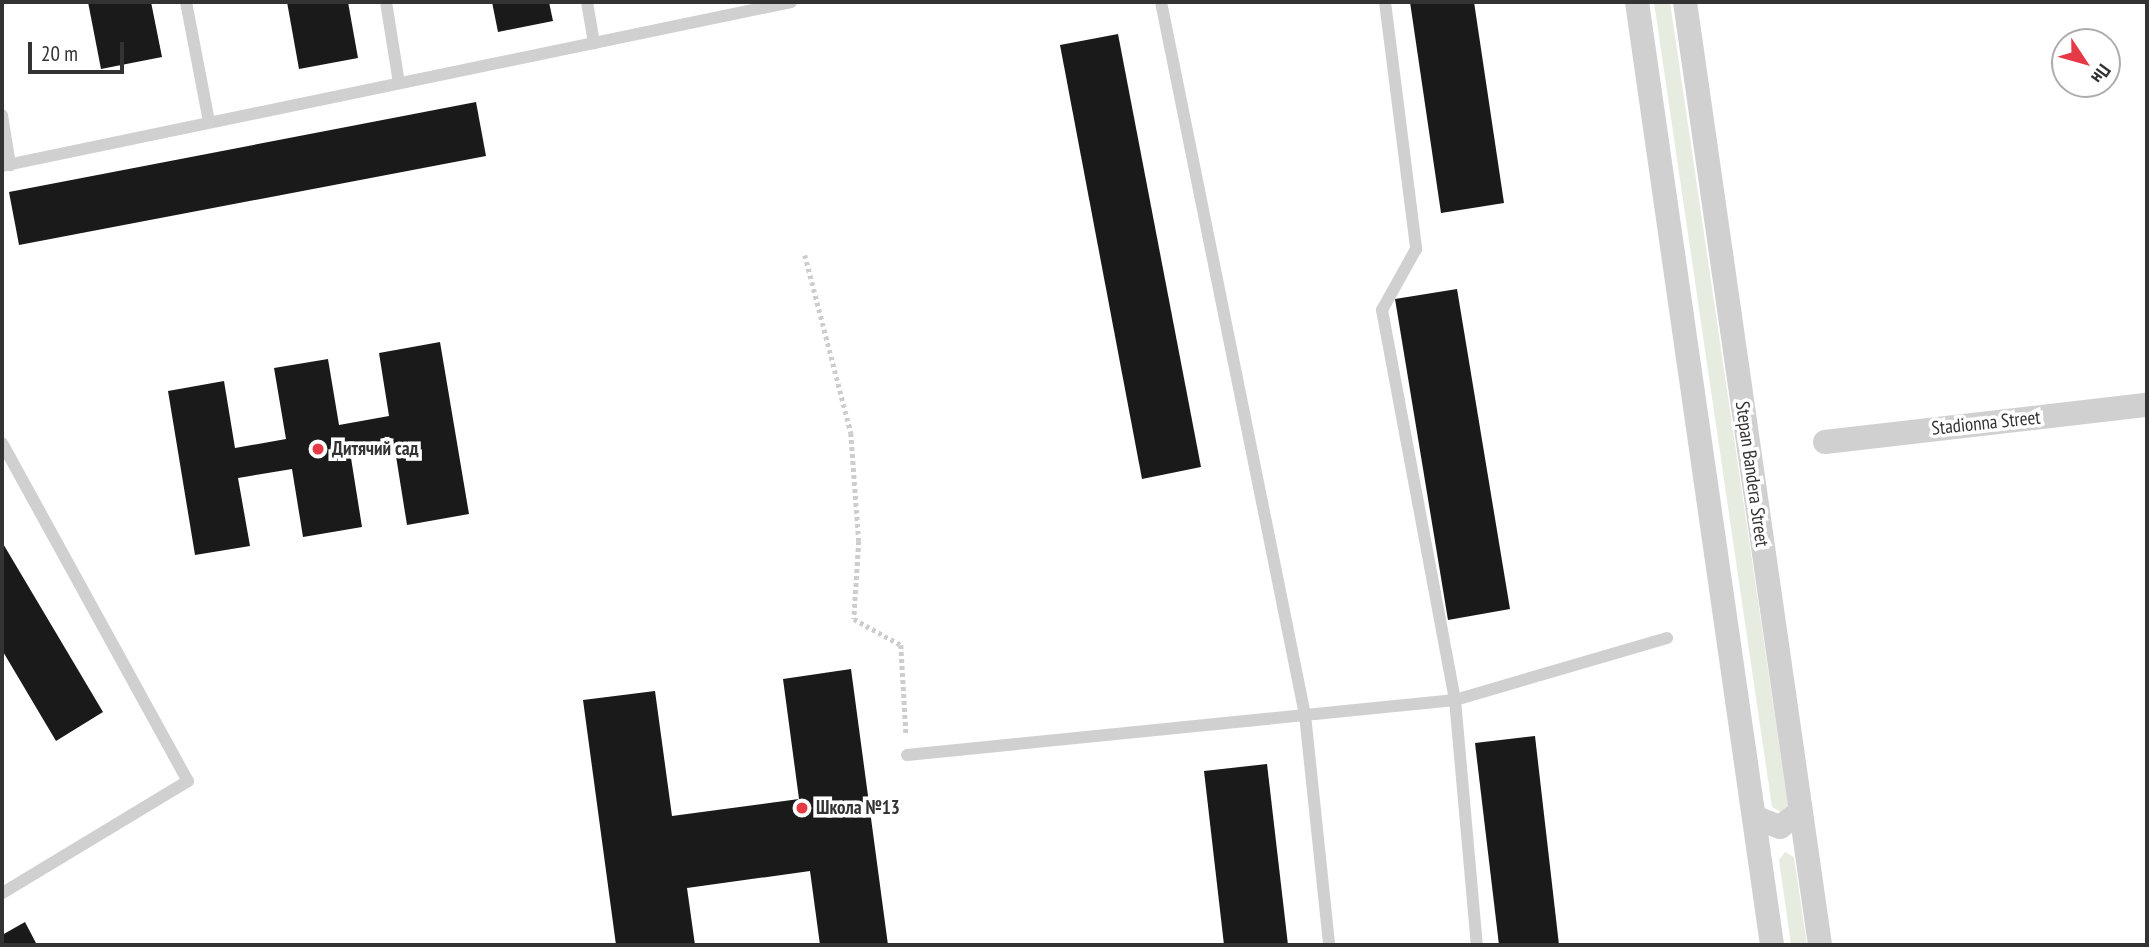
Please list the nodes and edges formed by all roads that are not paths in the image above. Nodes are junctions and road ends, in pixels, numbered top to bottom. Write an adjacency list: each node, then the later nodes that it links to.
1 (186, 2): 12 (lane)
2 (386, 2): 10 (lane)
3 (587, 2): 9 (lane)
4 (791, 2): 9 (lane)
5 (1161, 2): 19 (lane)
6 (1385, 2): 18 (lane)
7 (1637, 2): 22 (street)
8 (1685, 2): 21 (street, Stepan Bandera Street)
9 (594, 43): 10 (lane)
10 (399, 83): 12 (lane)
11 (2, 115): 13 (lane)
12 (209, 122): 13 (lane)
13 (6, 165)
14 (2147, 405): 15 (street, Stadionna Street)
15 (1825, 442)
16 (2, 443): 25 (lane)
17 (1667, 638): 18 (lane)
18 (1455, 700): 19 (lane); 27 (lane)
19 (1306, 715): 20 (lane); 26 (lane)
20 (907, 755)
21 (1800, 812): 22 (street); 23 (street, Stepan Bandera Street)
22 (1754, 817): 24 (street)
23 (1806, 849): 24 (street); 29 (street, Stepan Bandera Street)
24 (1759, 853): 28 (street)
25 (2, 893)
26 (1329, 945)
27 (1477, 945)
28 (1772, 945)
29 (1819, 945)

